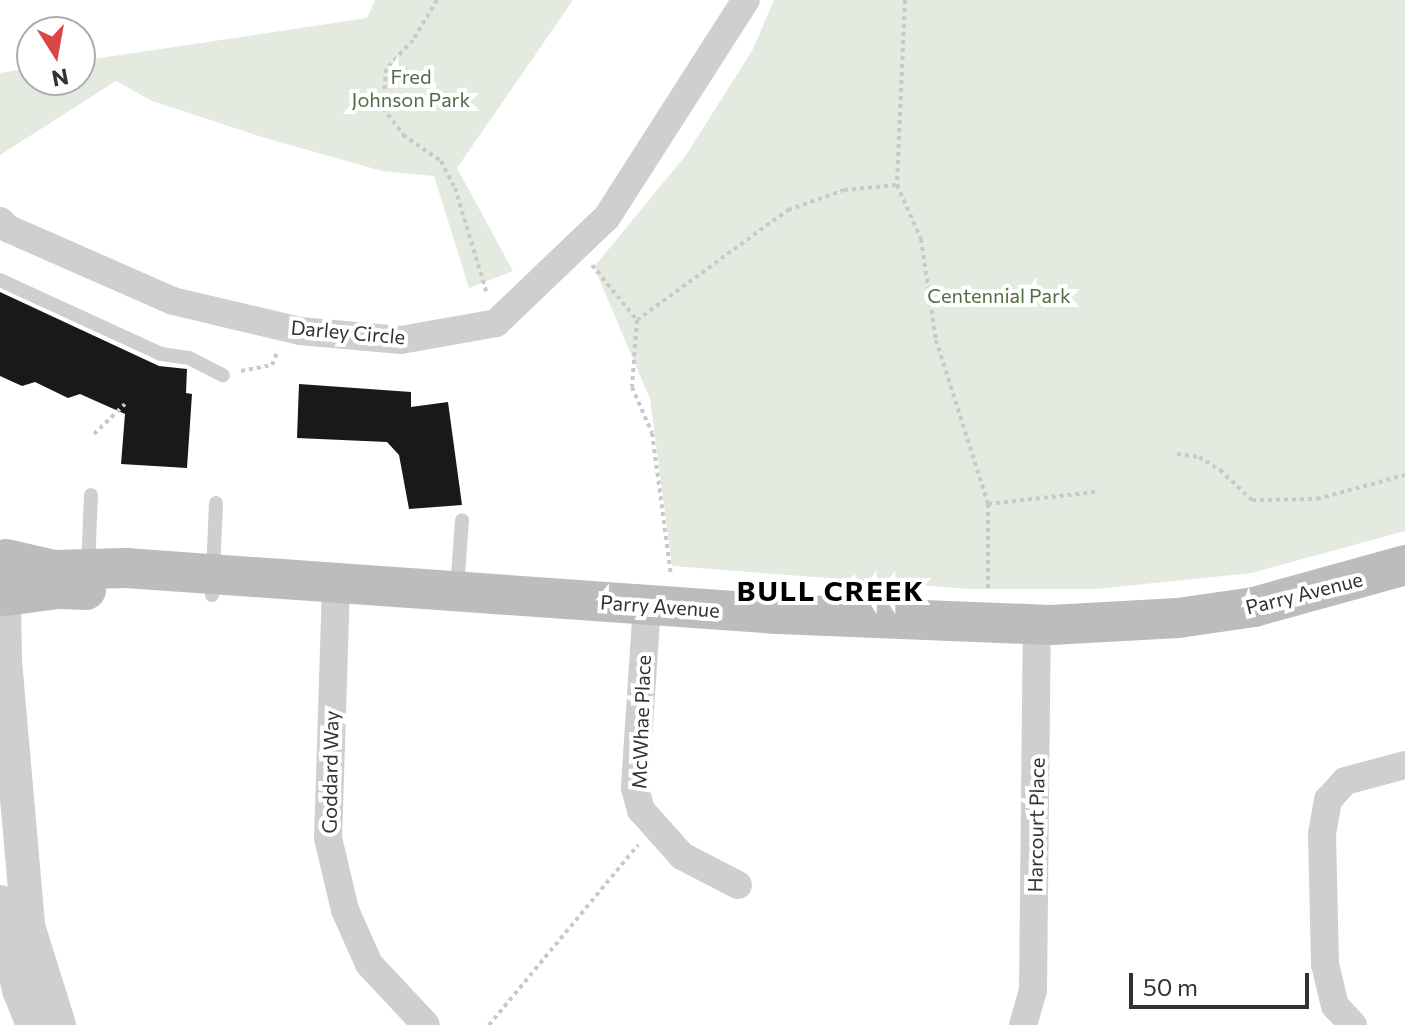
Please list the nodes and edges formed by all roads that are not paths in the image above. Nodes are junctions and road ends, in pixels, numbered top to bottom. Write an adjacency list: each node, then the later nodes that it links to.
1 (746, 0): 2 (street, Darley Circle)
2 (0, 221)
3 (0, 280): 4 (lane)
4 (223, 375)
5 (91, 495): 9 (lane)
6 (216, 503): 12 (lane)
7 (462, 520): 14 (lane)
8 (1405, 565): 16 (main road, Parry Avenue)
9 (88, 568): 10 (main road, Parry Avenue); 12 (main road, Parry Avenue)
10 (3, 582): 12 (main road, Parry Avenue); 21 (street)
11 (1405, 585): 16 (main road, Parry Avenue)
12 (213, 586): 13 (main road, Parry Avenue)
13 (336, 594): 14 (main road, Parry Avenue); 22 (street, Goddard Way)
14 (456, 600): 15 (main road, Parry Avenue)
15 (654, 601): 16 (main road, Parry Avenue); 18 (street, McWhae Place)
16 (1038, 635): 23 (street, Harcourt Place)
17 (1405, 765): 24 (street)
18 (738, 885)
19 (0, 902): 20 (street)
20 (33, 1025)
21 (59, 1025)
22 (426, 1025)
23 (1023, 1025)
24 (1353, 1025)

